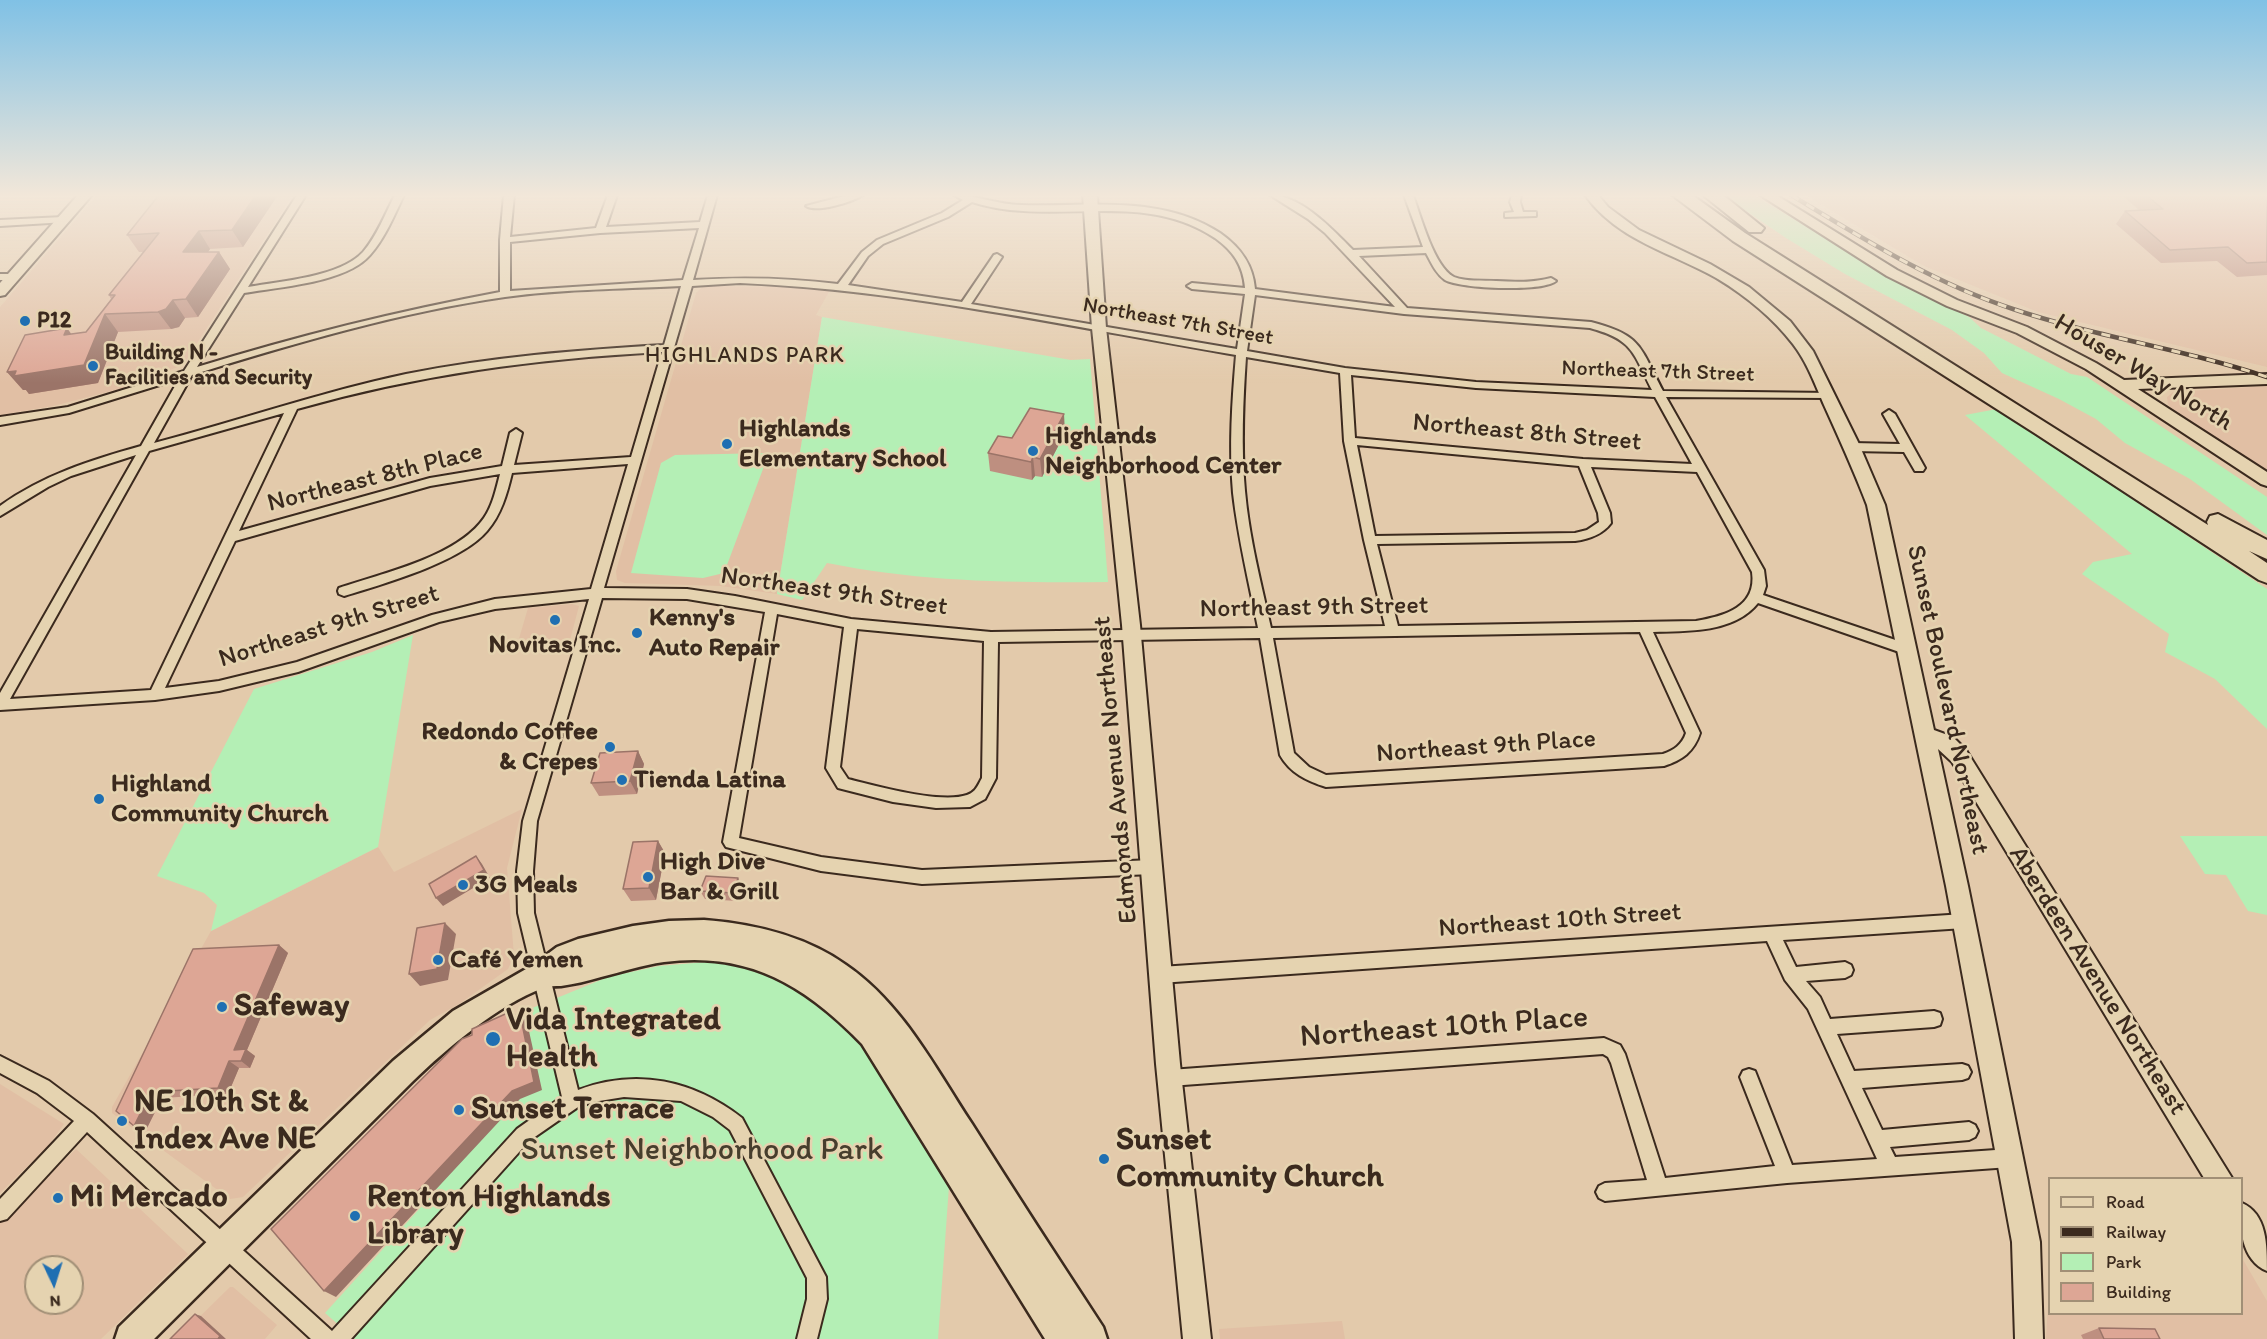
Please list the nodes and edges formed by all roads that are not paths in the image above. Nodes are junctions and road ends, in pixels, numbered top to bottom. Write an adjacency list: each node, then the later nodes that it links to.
1 (26, 257): 17 (street)
2 (262, 257): 22 (street)
3 (362, 257): 22 (street)
4 (505, 257): 25 (street)
5 (695, 257): 19 (street)
6 (862, 257): 20 (street)
7 (997, 257): 26 (street)
8 (1094, 257): 28 (street, Edmonds Avenue Northeast)
9 (1240, 257): 23 (street, Northeast 9th Place)
10 (1353, 257): 27 (street)
11 (1434, 257): 18 (street)
12 (1685, 257): 38 (street, Sunset Boulevard Northeast)
13 (1762, 257): 30 (highway)
14 (1771, 257): 30 (highway)
15 (1798, 257): 57 (highway)
16 (1867, 257): 36 (street, Houser Way North)
17 (7, 277): 24 (street)
18 (1551, 281)
19 (688, 282): 20 (street, Northeast 7th Street); 25 (street, Northeast 7th Street); 29 (street)
20 (842, 286): 26 (street, Northeast 7th Street)
21 (1192, 286): 23 (street)
22 (241, 291): 33 (street)
23 (1249, 291): 27 (street); 31 (street, Northeast 9th Place)
24 (0, 292)
25 (505, 294): 33 (street, Northeast 7th Street)
26 (964, 306): 28 (street, Northeast 7th Street)
27 (1404, 311): 37 (street)
28 (1099, 328): 31 (street, Northeast 7th Street); 67 (street, Edmonds Avenue Northeast)
29 (669, 348): 39 (street); 48 (street)
30 (1918, 350): 58 (highway)
31 (1241, 353): 32 (street, Northeast 7th Street); 66 (street, Northeast 9th Place)
32 (1345, 371): 37 (street, Northeast 7th Street); 44 (street)
33 (189, 373): 42 (street, Northeast 7th Street); 47 (street)
34 (2267, 379): 35 (street)
35 (2181, 382): 36 (street); 41 (street)
36 (2121, 385): 41 (street, Houser Way North)
37 (1659, 394): 38 (street, Northeast 7th Street); 50 (street)
38 (1828, 395): 45 (street, Sunset Boulevard Northeast)
39 (292, 408): 47 (street); 55 (street)
40 (1889, 414): 46 (street)
41 (2174, 420): 53 (street, Houser Way North)
42 (0, 421)
43 (516, 433): 52 (street)
44 (1350, 441): 49 (street, Northeast 8th Street); 56 (street)
45 (1852, 447): 46 (street); 69 (street, Sunset Boulevard Northeast)
46 (1908, 447): 51 (street)
47 (144, 450): 54 (street); 71 (street)
48 (637, 460): 52 (street, Northeast 8th Place); 60 (street)
49 (1583, 463): 50 (street, Northeast 8th Street); 56 (street)
50 (1700, 468): 61 (street)
51 (1919, 468)
52 (507, 469): 55 (street, Northeast 8th Place); 59 (street)
53 (2267, 480)
54 (0, 512)
55 (233, 537): 70 (street)
56 (1370, 540): 65 (street)
57 (2267, 554)
58 (2267, 574)
59 (344, 591)
60 (599, 593): 62 (street, Northeast 9th Street); 70 (street, Northeast 9th Street); 79 (street)
61 (1755, 597): 64 (street, Northeast 9th Street); 69 (street)
62 (772, 608): 63 (street, Northeast 9th Street); 73 (street)
63 (851, 624): 68 (street, Northeast 9th Street); 68 (street)
64 (1645, 628): 65 (street, Northeast 9th Street); 66 (street, Northeast 9th Place)
65 (1393, 631): 66 (street, Northeast 9th Street)
66 (1266, 632): 67 (street, Northeast 9th Street)
67 (1131, 633): 68 (street, Northeast 9th Street); 73 (street, Edmonds Avenue Northeast)
68 (991, 637)
69 (1908, 650): 72 (street, Sunset Boulevard Northeast)
70 (155, 695): 71 (street, Northeast 9th Street)
71 (0, 705)
72 (1926, 735): 74 (street, Sunset Boulevard Northeast); 96 (street, Aberdeen Avenue Northeast)
73 (1152, 867): 80 (street, Edmonds Avenue Northeast)
74 (1964, 921): 75 (street, Northeast 10th Street); 93 (street, Sunset Boulevard Northeast)
75 (1772, 934): 80 (street, Northeast 10th Street); 81 (street)
76 (749, 936): 77 (main road); 79 (main road); 108 (main road)
77 (683, 948): 79 (main road); 107 (main road)
78 (1845, 970): 81 (street)
79 (541, 975): 89 (street); 101 (main road)
80 (1160, 975): 87 (street, Edmonds Avenue Northeast)
81 (1791, 975): 83 (street)
82 (1934, 1019): 83 (street)
83 (1825, 1027): 88 (street)
84 (0, 1064): 90 (street)
85 (1962, 1072): 88 (street)
86 (1749, 1077): 95 (street)
87 (1170, 1078): 97 (street, Northeast 10th Place); 109 (street, Edmonds Avenue Northeast)
88 (1850, 1080): 92 (street)
89 (572, 1101): 105 (street); 106 (street)
90 (87, 1120): 99 (street); 101 (street)
91 (1970, 1131): 92 (street)
92 (1877, 1139): 94 (street)
93 (2010, 1158): 94 (street); 110 (street, Sunset Boulevard Northeast)
94 (1890, 1167): 95 (street)
95 (1787, 1174): 97 (street)
96 (2218, 1177)
97 (1659, 1188): 98 (street)
98 (1605, 1192)
99 (0, 1212)
100 (2243, 1219): 102 (street)
101 (224, 1245): 103 (main road); 104 (street)
102 (2267, 1257)
103 (131, 1339)
104 (326, 1339)
105 (338, 1339)
106 (807, 1339)
107 (1064, 1339)
108 (1090, 1339)
109 (1197, 1339)
110 (2029, 1339)

